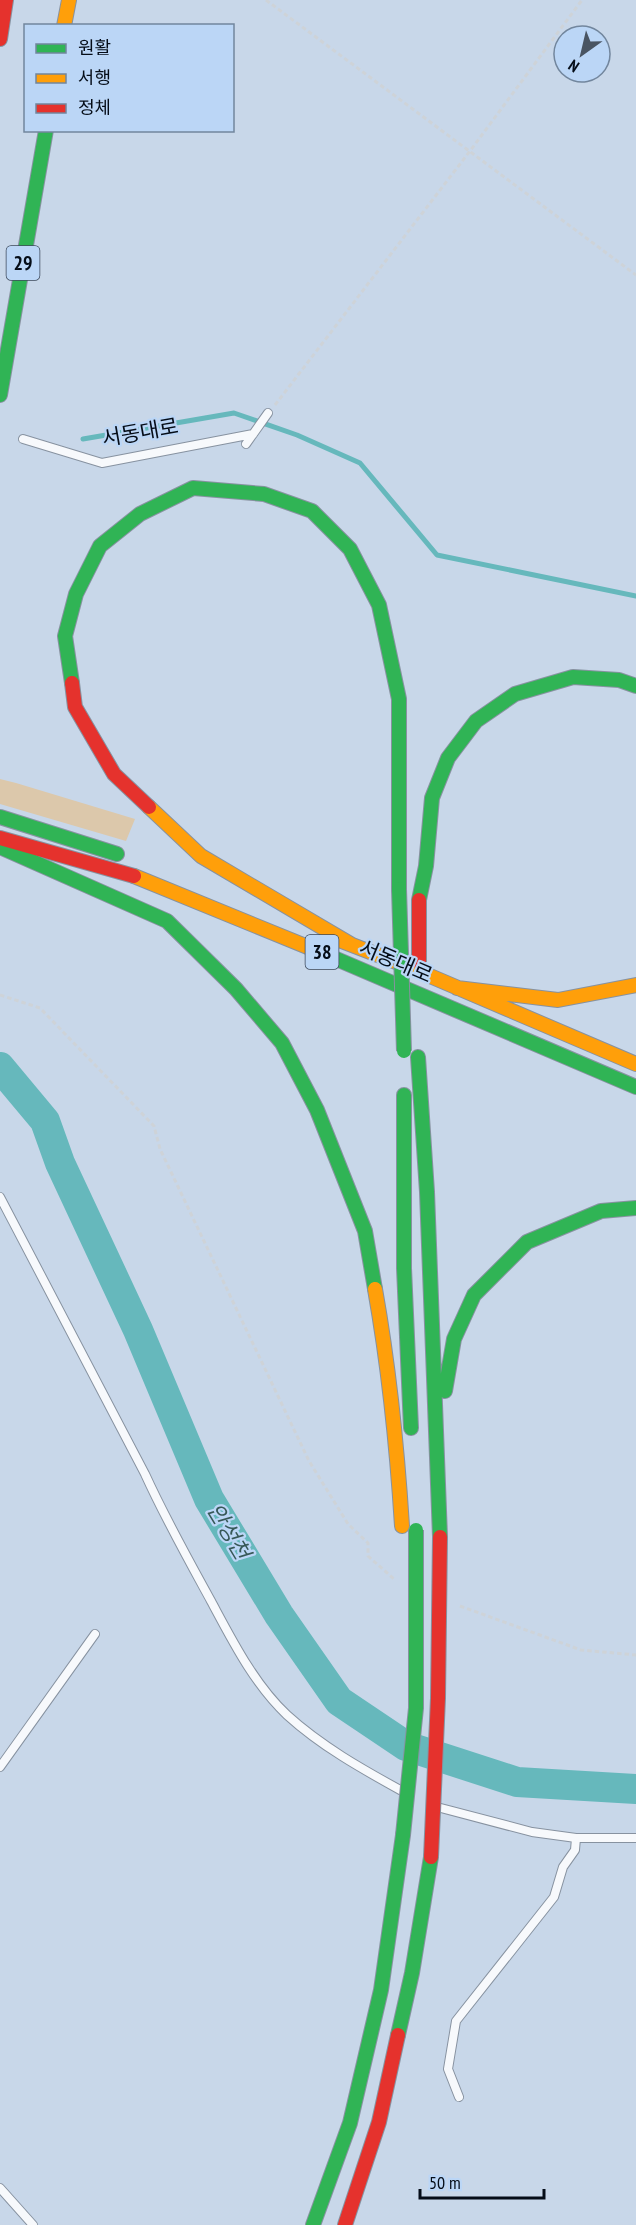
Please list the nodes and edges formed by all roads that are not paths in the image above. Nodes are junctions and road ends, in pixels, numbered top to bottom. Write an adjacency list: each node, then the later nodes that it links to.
1 (6, 0): 4 (main road)
2 (69, 0): 3 (main road)
3 (64, 24)
4 (0, 39)
5 (46, 132): 6 (main road, 29)
6 (0, 395)
7 (268, 413): 8 (lane)
8 (255, 431): 9 (lane, 서동대로); 10 (lane)
9 (23, 439)
10 (246, 444)
11 (636, 686): 20 (main road, bridge)
12 (0, 817): 15 (main road)
13 (0, 838): 25 (main road, 서동대로 / 38)
14 (0, 847): 32 (main road, bridge)
15 (130, 859)
16 (277, 916): 17 (main road, 서동대로 / 38)
17 (352, 945): 19 (main road, 서동대로 / 38); 22 (main road, bridge)
18 (636, 985): 19 (main road)
19 (457, 988): 23 (main road, 서동대로 / 38)
20 (419, 1012)
21 (418, 1051): 29 (main road)
22 (404, 1057)
23 (636, 1064)
24 (404, 1086): 28 (main road)
25 (636, 1087)
26 (0, 1197): 34 (lane)
27 (636, 1209): 29 (main road)
28 (412, 1446)
29 (436, 1446): 42 (main road, bridge)
30 (415, 1506): 32 (main road, bridge)
31 (94, 1634): 33 (lane)
32 (416, 1708): 41 (main road, bridge)
33 (0, 1767)
34 (418, 1798)
35 (427, 1802): 36 (lane)
36 (576, 1838): 37 (lane); 38 (lane)
37 (636, 1838)
38 (459, 2097)
39 (0, 2188): 40 (lane)
40 (33, 2225)
41 (313, 2225)
42 (345, 2225)

